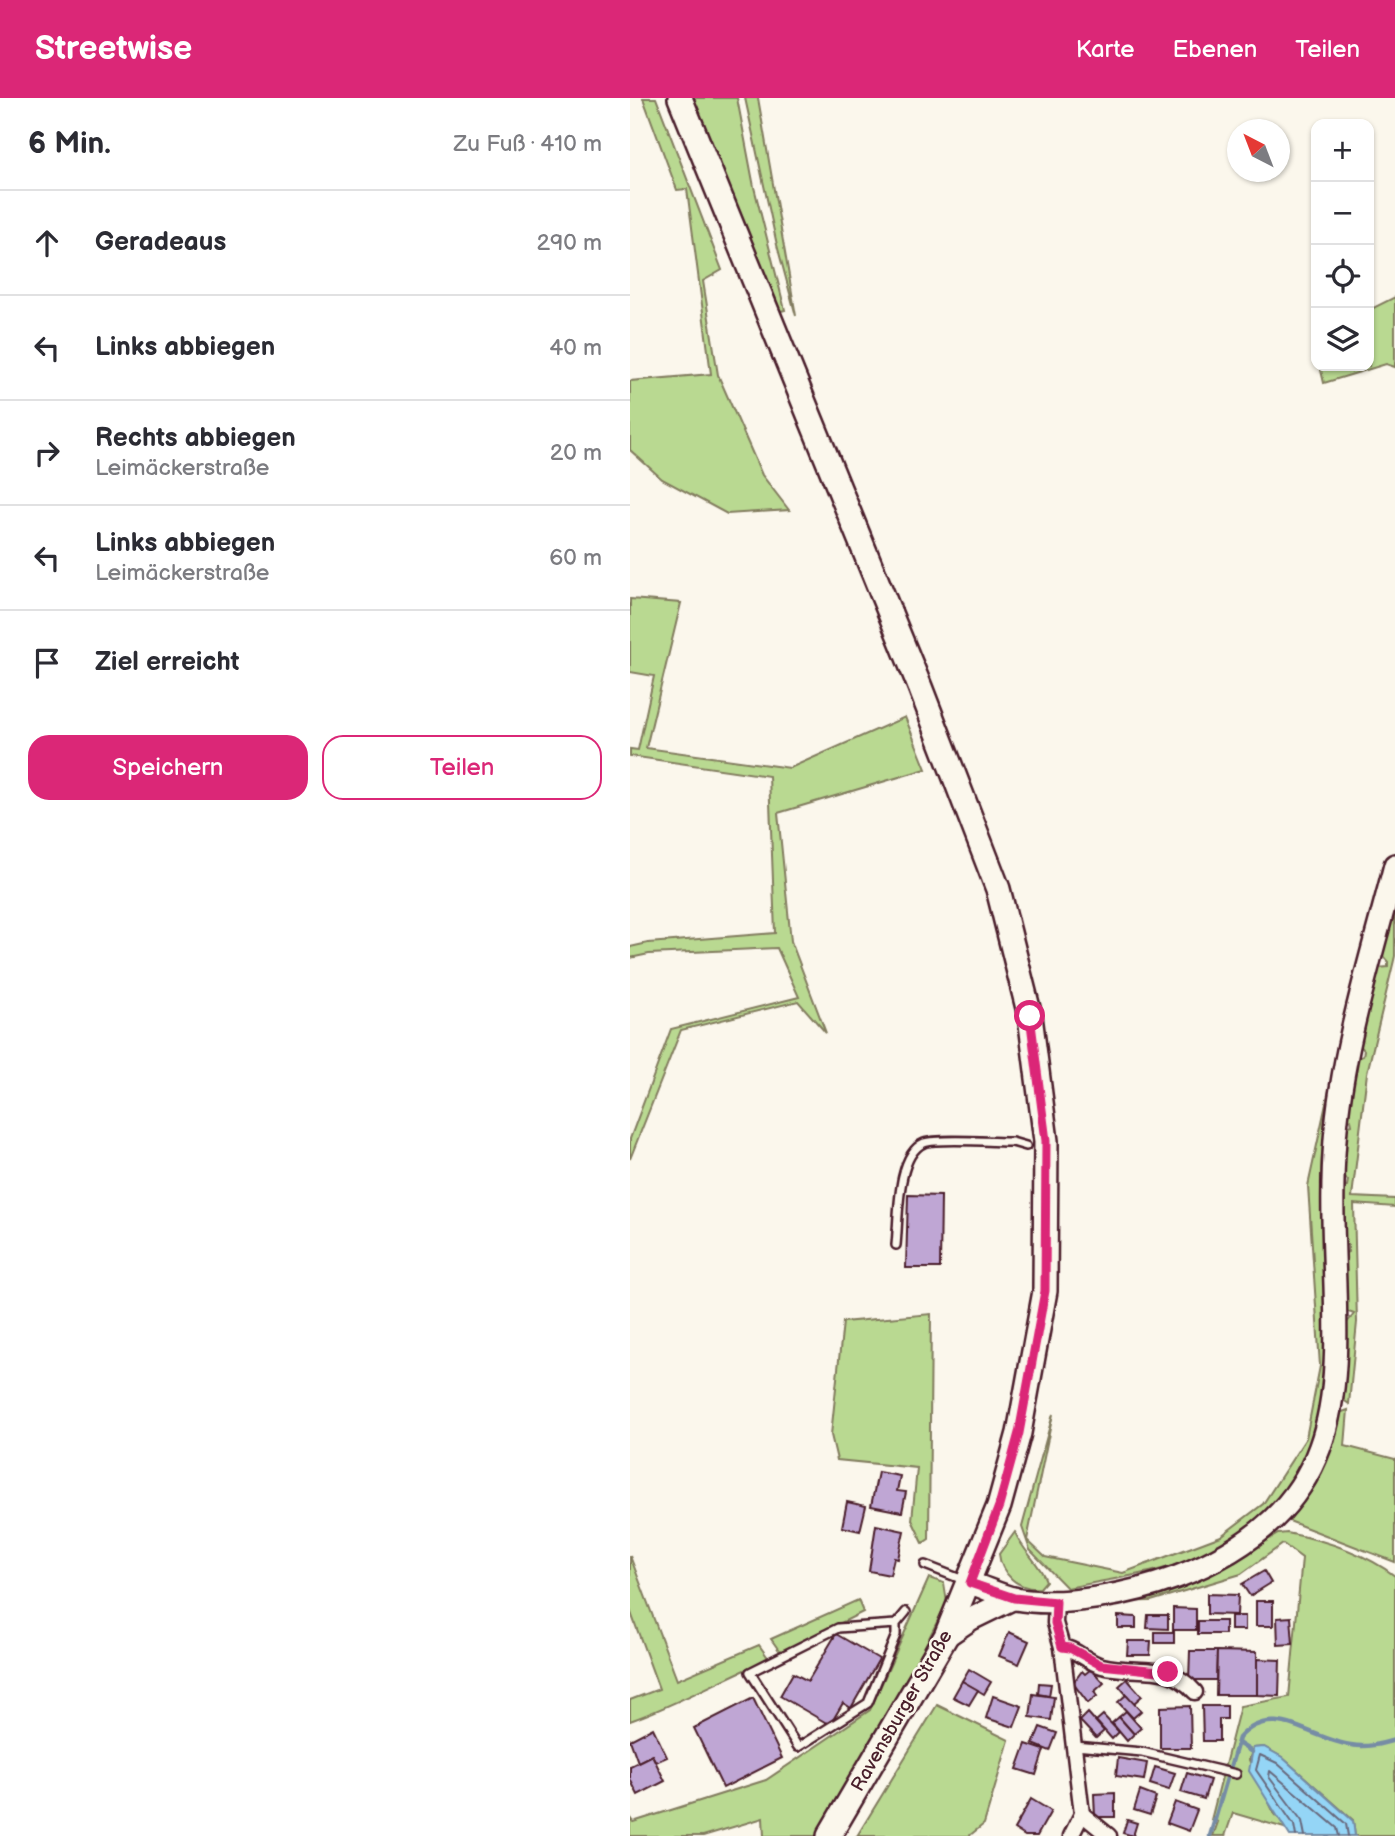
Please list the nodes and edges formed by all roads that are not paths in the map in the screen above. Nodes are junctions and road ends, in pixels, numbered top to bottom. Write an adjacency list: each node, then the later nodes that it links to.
1 (680, 98): 6 (main road, Ravensburger Straße)
2 (1395, 865): 8 (street)
3 (1026, 1146): 4 (lane)
4 (896, 1245)
5 (925, 1564): 6 (lane)
6 (970, 1583): 7 (street); 11 (main road, Ravensburger Straße)
7 (1014, 1598): 8 (street); 11 (street)
8 (1056, 1602): 12 (street)
9 (906, 1612): 10 (lane)
10 (896, 1624): 10 (lane)
11 (946, 1636): 17 (main road, Ravensburger Straße)
12 (1062, 1647): 13 (street); 14 (street)
13 (1195, 1692)
14 (1074, 1746): 15 (lane); 16 (street)
15 (1236, 1774)
16 (1082, 1814): 18 (street); 19 (street)
17 (829, 1836)
18 (1071, 1836)
19 (1110, 1836)

